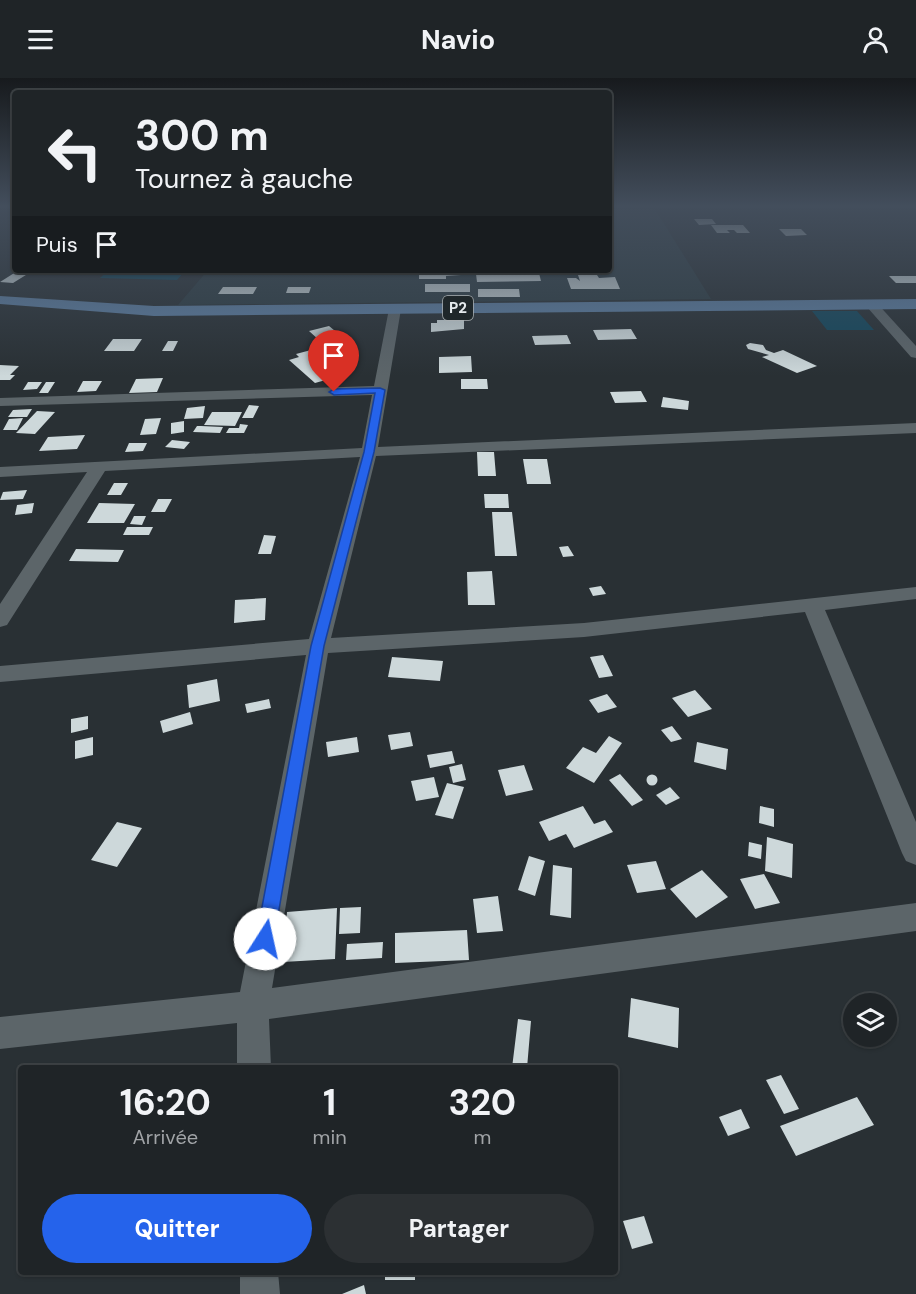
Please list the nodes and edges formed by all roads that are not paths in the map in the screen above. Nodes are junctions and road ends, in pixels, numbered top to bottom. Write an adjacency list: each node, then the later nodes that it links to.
1 (0, 300): 4 (main road, P2)
2 (872, 304): 3 (main road, P2); 4 (main road, P2); 5 (street)
3 (916, 304)
4 (394, 309): 6 (street)
5 (916, 354)
6 (380, 390): 7 (street); 9 (street)
7 (0, 402)
8 (916, 428): 9 (street)
9 (369, 452): 10 (street); 15 (street)
10 (99, 467): 11 (street); 14 (street)
11 (0, 472)
12 (916, 593): 13 (street)
13 (813, 606): 15 (street); 17 (street)
14 (0, 621)
15 (318, 646): 16 (street); 19 (street)
16 (0, 674)
17 (916, 853)
18 (916, 917): 19 (street)
19 (252, 1006): 20 (street); 21 (street)
20 (0, 1033)
21 (254, 1065)
22 (259, 1275): 23 (street)
23 (260, 1294)

